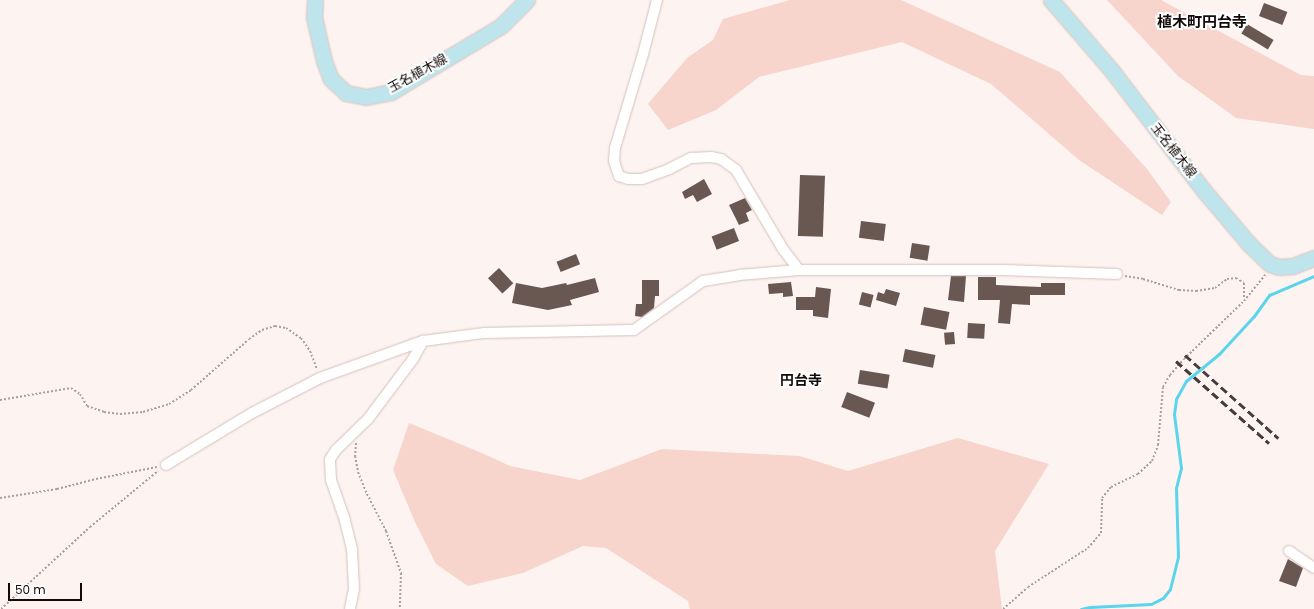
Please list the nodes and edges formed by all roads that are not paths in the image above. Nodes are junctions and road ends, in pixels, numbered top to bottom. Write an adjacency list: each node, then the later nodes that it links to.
1 (315, 0): 2 (main road, 玉名植木線)
2 (526, 0)
3 (657, 0): 6 (street)
4 (1050, 0): 5 (main road, 玉名植木線)
5 (1314, 258)
6 (799, 270): 7 (street); 8 (street)
7 (1116, 274)
8 (423, 342): 9 (street); 12 (street)
9 (166, 465)
10 (1289, 552): 11 (street)
11 (1314, 568)
12 (350, 609)

